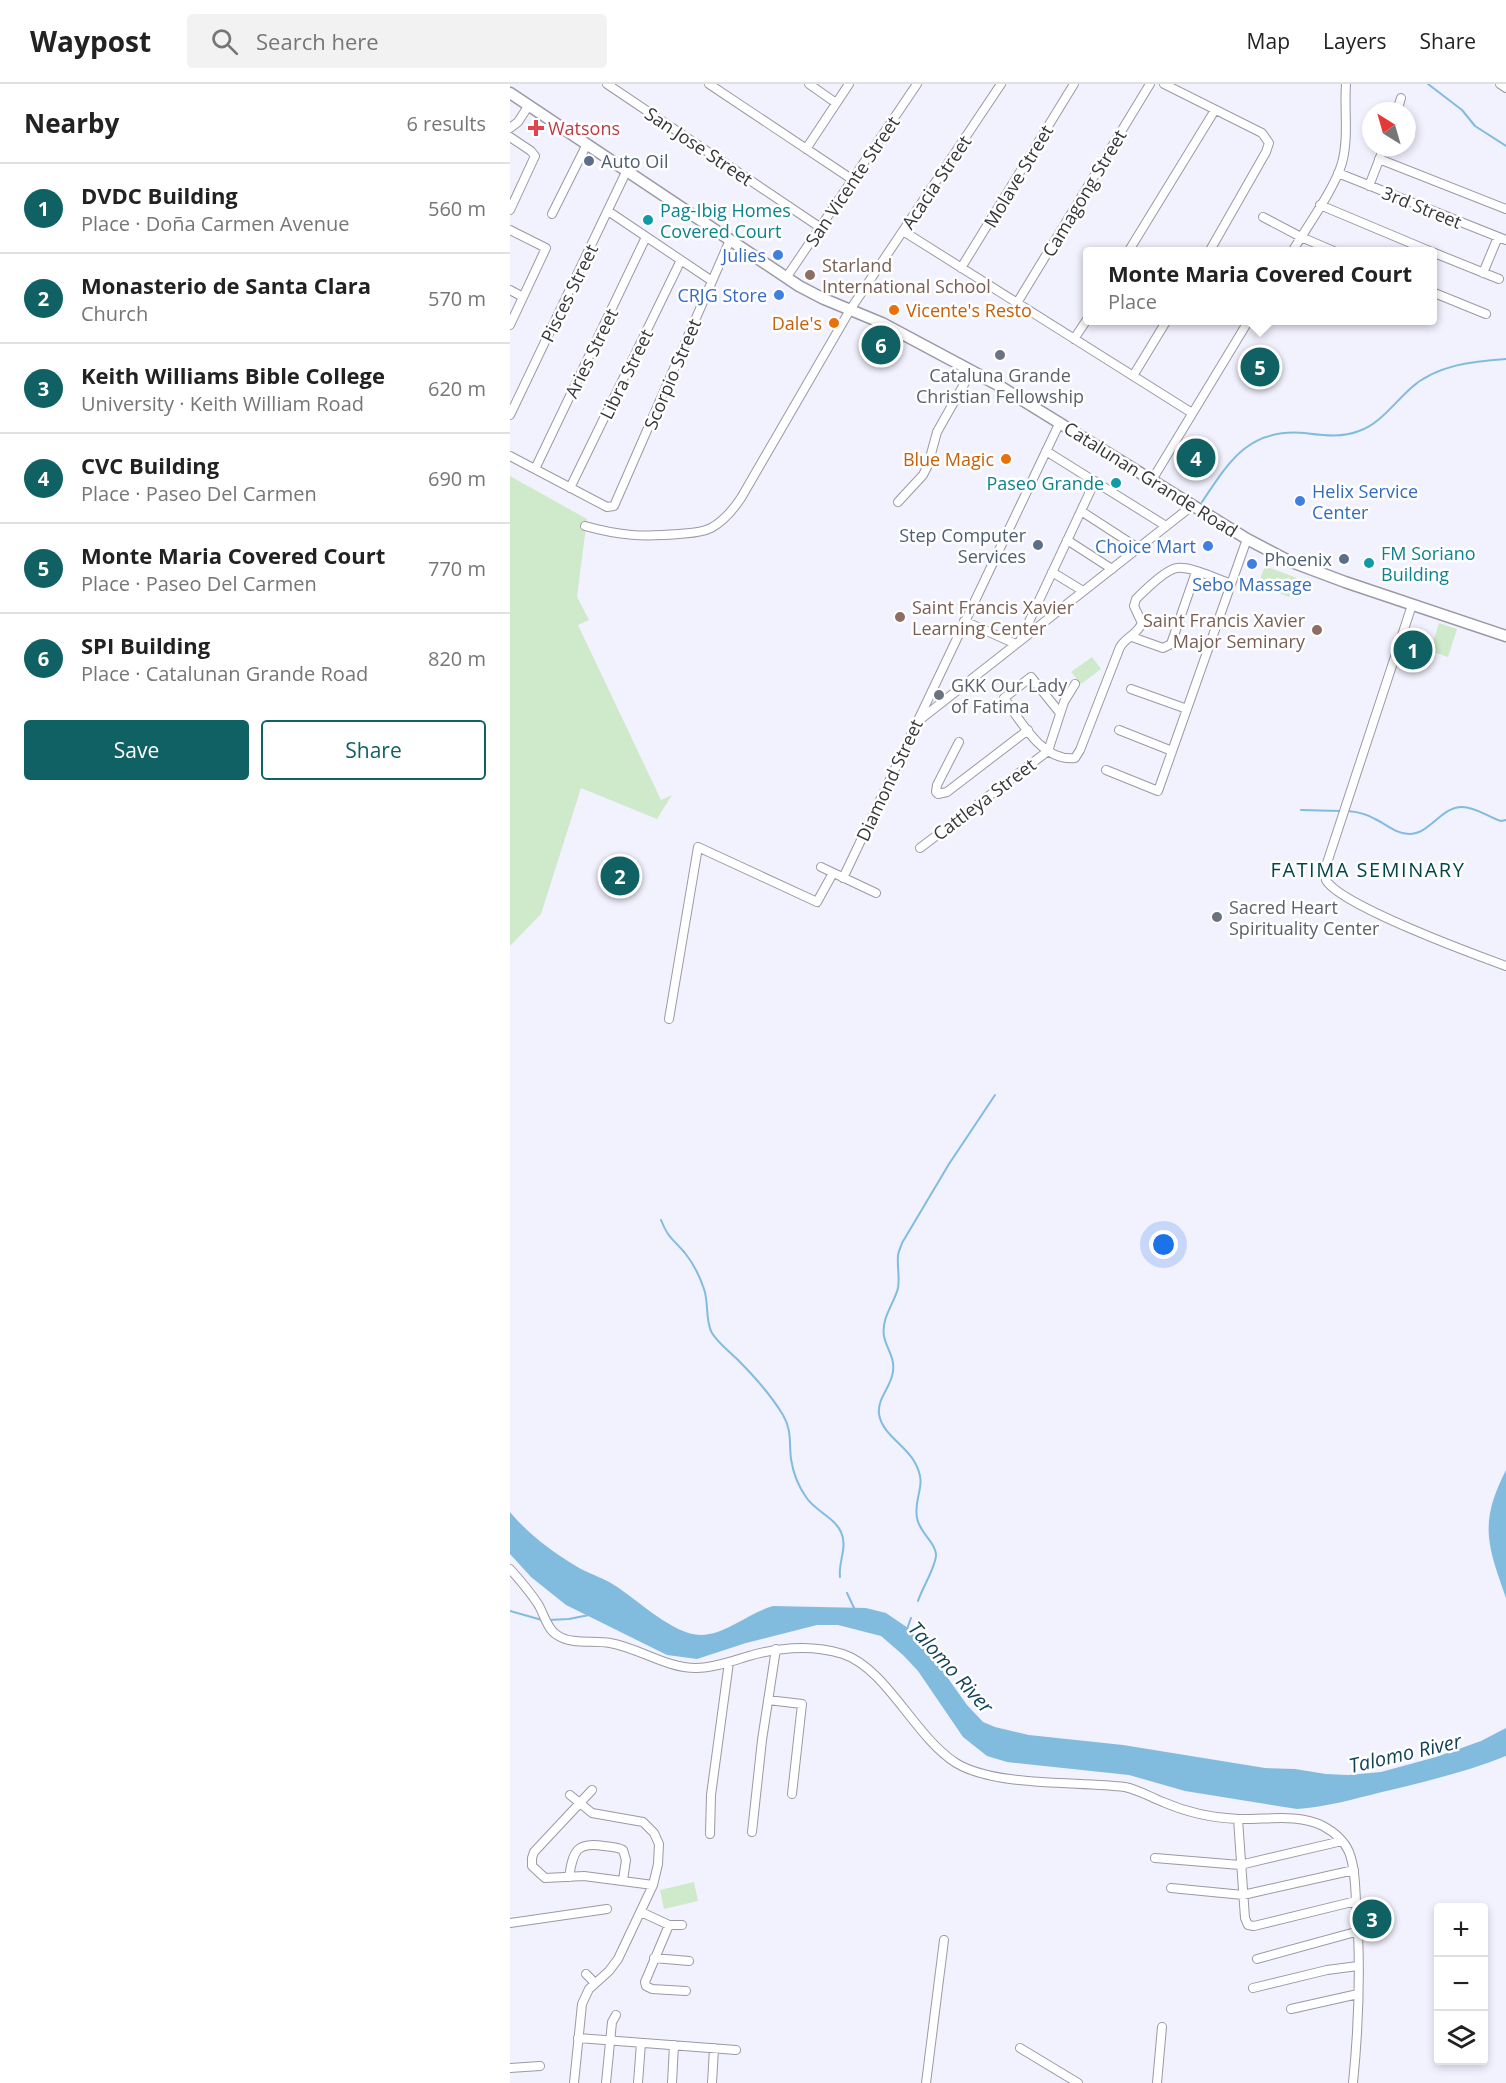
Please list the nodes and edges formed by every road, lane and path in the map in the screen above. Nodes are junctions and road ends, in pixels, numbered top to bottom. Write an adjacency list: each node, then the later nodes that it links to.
1 (607, 84): 35 (street, San Jose Street)
2 (710, 84): 22 (street)
3 (809, 84): 16 (street)
4 (849, 84): 16 (street)
5 (917, 84): 27 (street, San Vicente Street)
6 (1001, 84): 37 (street, Acacia Street)
7 (1074, 84): 49 (street, Molave Street)
8 (1150, 84): 57 (street, Camagong Street)
9 (1164, 84): 18 (street)
10 (1346, 84): 26 (street)
11 (1500, 84): 12 (street)
12 (1506, 88)
13 (510, 93): 17 (main road, Catalunan Grande Road)
14 (1401, 98): 15 (street)
15 (1400, 102)
16 (837, 103): 22 (street)
17 (526, 104): 19 (street); 21 (main road, Catalunan Grande Road)
18 (1215, 110): 42 (street); 43 (street)
19 (511, 127)
20 (510, 137): 31 (street)
21 (587, 144): 25 (main road, Catalunan Grande Road); 33 (street)
22 (806, 149): 27 (street)
23 (1380, 156): 24 (street)
24 (1379, 159): 28 (street); 30 (street)
25 (627, 170): 32 (street, Pisces Street); 41 (main road, Catalunan Grande Road)
26 (1338, 174): 28 (street, 3rd Street); 29 (street)
27 (853, 180): 35 (street, San Vicente Street)
28 (1369, 186): 40 (street, 3rd Street)
29 (1320, 205): 39 (street); 46 (street)
30 (1506, 209)
31 (510, 210)
32 (608, 211): 38 (street); 68 (street, Pisces Street)
33 (552, 214)
34 (1263, 217): 39 (street)
35 (821, 228): 51 (street, San Vicente Street)
36 (510, 230): 56 (street)
37 (903, 231): 49 (street); 58 (street, Acacia Street)
38 (646, 237): 48 (street); 72 (street, Aries Street)
39 (1300, 237): 44 (street); 45 (street)
40 (1502, 239): 50 (street)
41 (730, 240): 51 (main road, Catalunan Grande Road); 53 (street, Scorpio Street)
42 (1131, 247)
43 (1212, 247)
44 (1295, 247)
45 (1324, 247)
46 (1420, 247)
47 (1437, 254): 50 (street)
48 (681, 260): 53 (street); 75 (street, Libra Street)
49 (961, 268): 57 (street)
50 (1483, 273): 52 (street)
51 (786, 278): 58 (main road, Catalunan Grande Road)
52 (1499, 279)
53 (712, 281): 75 (street, Scorpio Street)
54 (510, 290): 56 (street)
55 (1437, 293): 59 (street)
56 (523, 297): 60 (street)
57 (1017, 303): 64 (street)
58 (850, 310): 65 (main road, Catalunan Grande Road); 79 (street, Acacia Street)
59 (1486, 314)
60 (510, 325)
61 (1083, 325): 64 (street)
62 (1165, 325): 66 (street)
63 (1247, 325): 67 (street)
64 (1074, 339): 66 (street)
65 (972, 370): 69 (main road, Catalunan Grande Road); 76 (street)
66 (1133, 376): 67 (street)
67 (1192, 413): 73 (street)
68 (510, 415)
69 (1060, 422): 70 (street, Diamond Street); 73 (main road, Catalunan Grande Road)
70 (1046, 451): 74 (street); 90 (street, Diamond Street)
71 (510, 456): 72 (street)
72 (535, 469): 75 (street)
73 (1152, 480): 77 (main road, Catalunan Grande Road)
74 (1095, 481): 78 (street); 80 (street)
75 (570, 488)
76 (898, 502)
77 (1193, 505): 80 (street); 81 (main road, Catalunan Grande Road)
78 (1081, 511): 82 (street); 83 (street)
79 (585, 526)
80 (1166, 526): 83 (street)
81 (1247, 538): 87 (street); 89 (main road, Catalunan Grande Road)
82 (1067, 540): 84 (street); 85 (street)
83 (1138, 548): 84 (street)
84 (1112, 568): 88 (street)
85 (1052, 572): 88 (street); 93 (street)
86 (1196, 572): 87 (street); 92 (street); 92 (street)
87 (1231, 584): 96 (street)
88 (1083, 591): 93 (street)
89 (1412, 605): 91 (main road, Catalunan Grande Road); 110 (street)
90 (964, 621): 93 (street); 98 (street, Diamond Street)
91 (1506, 636)
92 (1132, 637): 102 (street)
93 (1017, 643): 98 (street)
94 (1075, 684): 97 (street)
95 (1131, 689): 96 (street)
96 (1187, 709): 103 (street)
97 (1060, 713): 99 (street); 102 (street)
98 (916, 723): 108 (street, Diamond Street)
99 (1028, 730): 101 (street); 102 (street)
100 (1119, 730): 103 (street)
101 (959, 742)
102 (1048, 751): 105 (street, Cattleya Street)
103 (1172, 751): 104 (street)
104 (1106, 770)
105 (920, 848)
106 (821, 867): 107 (street)
107 (832, 873): 108 (street); 111 (street)
108 (843, 878): 109 (street)
109 (876, 893)
110 (1506, 966)
111 (669, 1019)
112 (510, 1569): 114 (street)
113 (776, 1649): 114 (street); 115 (street); 120 (street)
114 (729, 1662): 122 (street)
115 (768, 1700): 117 (street); 121 (street)
116 (592, 1790): 119 (street)
117 (792, 1794)
118 (570, 1795): 119 (street)
119 (579, 1803): 127 (street); 129 (street)
120 (1238, 1819): 123 (street); 125 (street)
121 (752, 1832)
122 (710, 1834)
123 (1342, 1841): 125 (street); 126 (street)
124 (1155, 1858): 125 (street)
125 (1240, 1865): 131 (street)
126 (1354, 1870): 131 (street); 132 (street)
127 (569, 1877): 128 (street); 128 (street)
128 (623, 1880): 129 (street)
129 (653, 1885): 134 (street)
130 (1171, 1888): 131 (street)
131 (1243, 1895): 132 (street)
132 (1356, 1901): 138 (street)
133 (607, 1909): 135 (street)
134 (641, 1912): 136 (street); 145 (street)
135 (510, 1923)
136 (669, 1925): 137 (street); 140 (street)
137 (682, 1925)
138 (1359, 1931): 141 (street); 143 (street)
139 (944, 1940): 166 (street)
140 (654, 1958): 142 (street); 147 (street)
141 (1257, 1959)
142 (689, 1960)
143 (1358, 1966): 146 (street); 148 (street)
144 (586, 1974): 145 (street)
145 (594, 1983): 152 (street)
146 (1253, 1988)
147 (686, 1991)
148 (1358, 1994): 149 (street); 169 (street)
149 (1291, 2009)
150 (616, 2015): 153 (street)
151 (1162, 2027): 168 (street)
152 (578, 2038): 153 (street); 161 (street)
153 (611, 2041): 154 (street); 162 (street)
154 (641, 2043): 155 (street); 163 (street)
155 (674, 2045): 156 (street); 164 (street)
156 (714, 2048): 158 (street); 165 (street)
157 (1020, 2048): 167 (street)
158 (736, 2050)
159 (540, 2066): 160 (street)
160 (510, 2068)
161 (574, 2083)
162 (606, 2083)
163 (638, 2083)
164 (672, 2083)
165 (712, 2083)
166 (927, 2083)
167 (1078, 2083)
168 (1157, 2083)
169 (1353, 2083)

